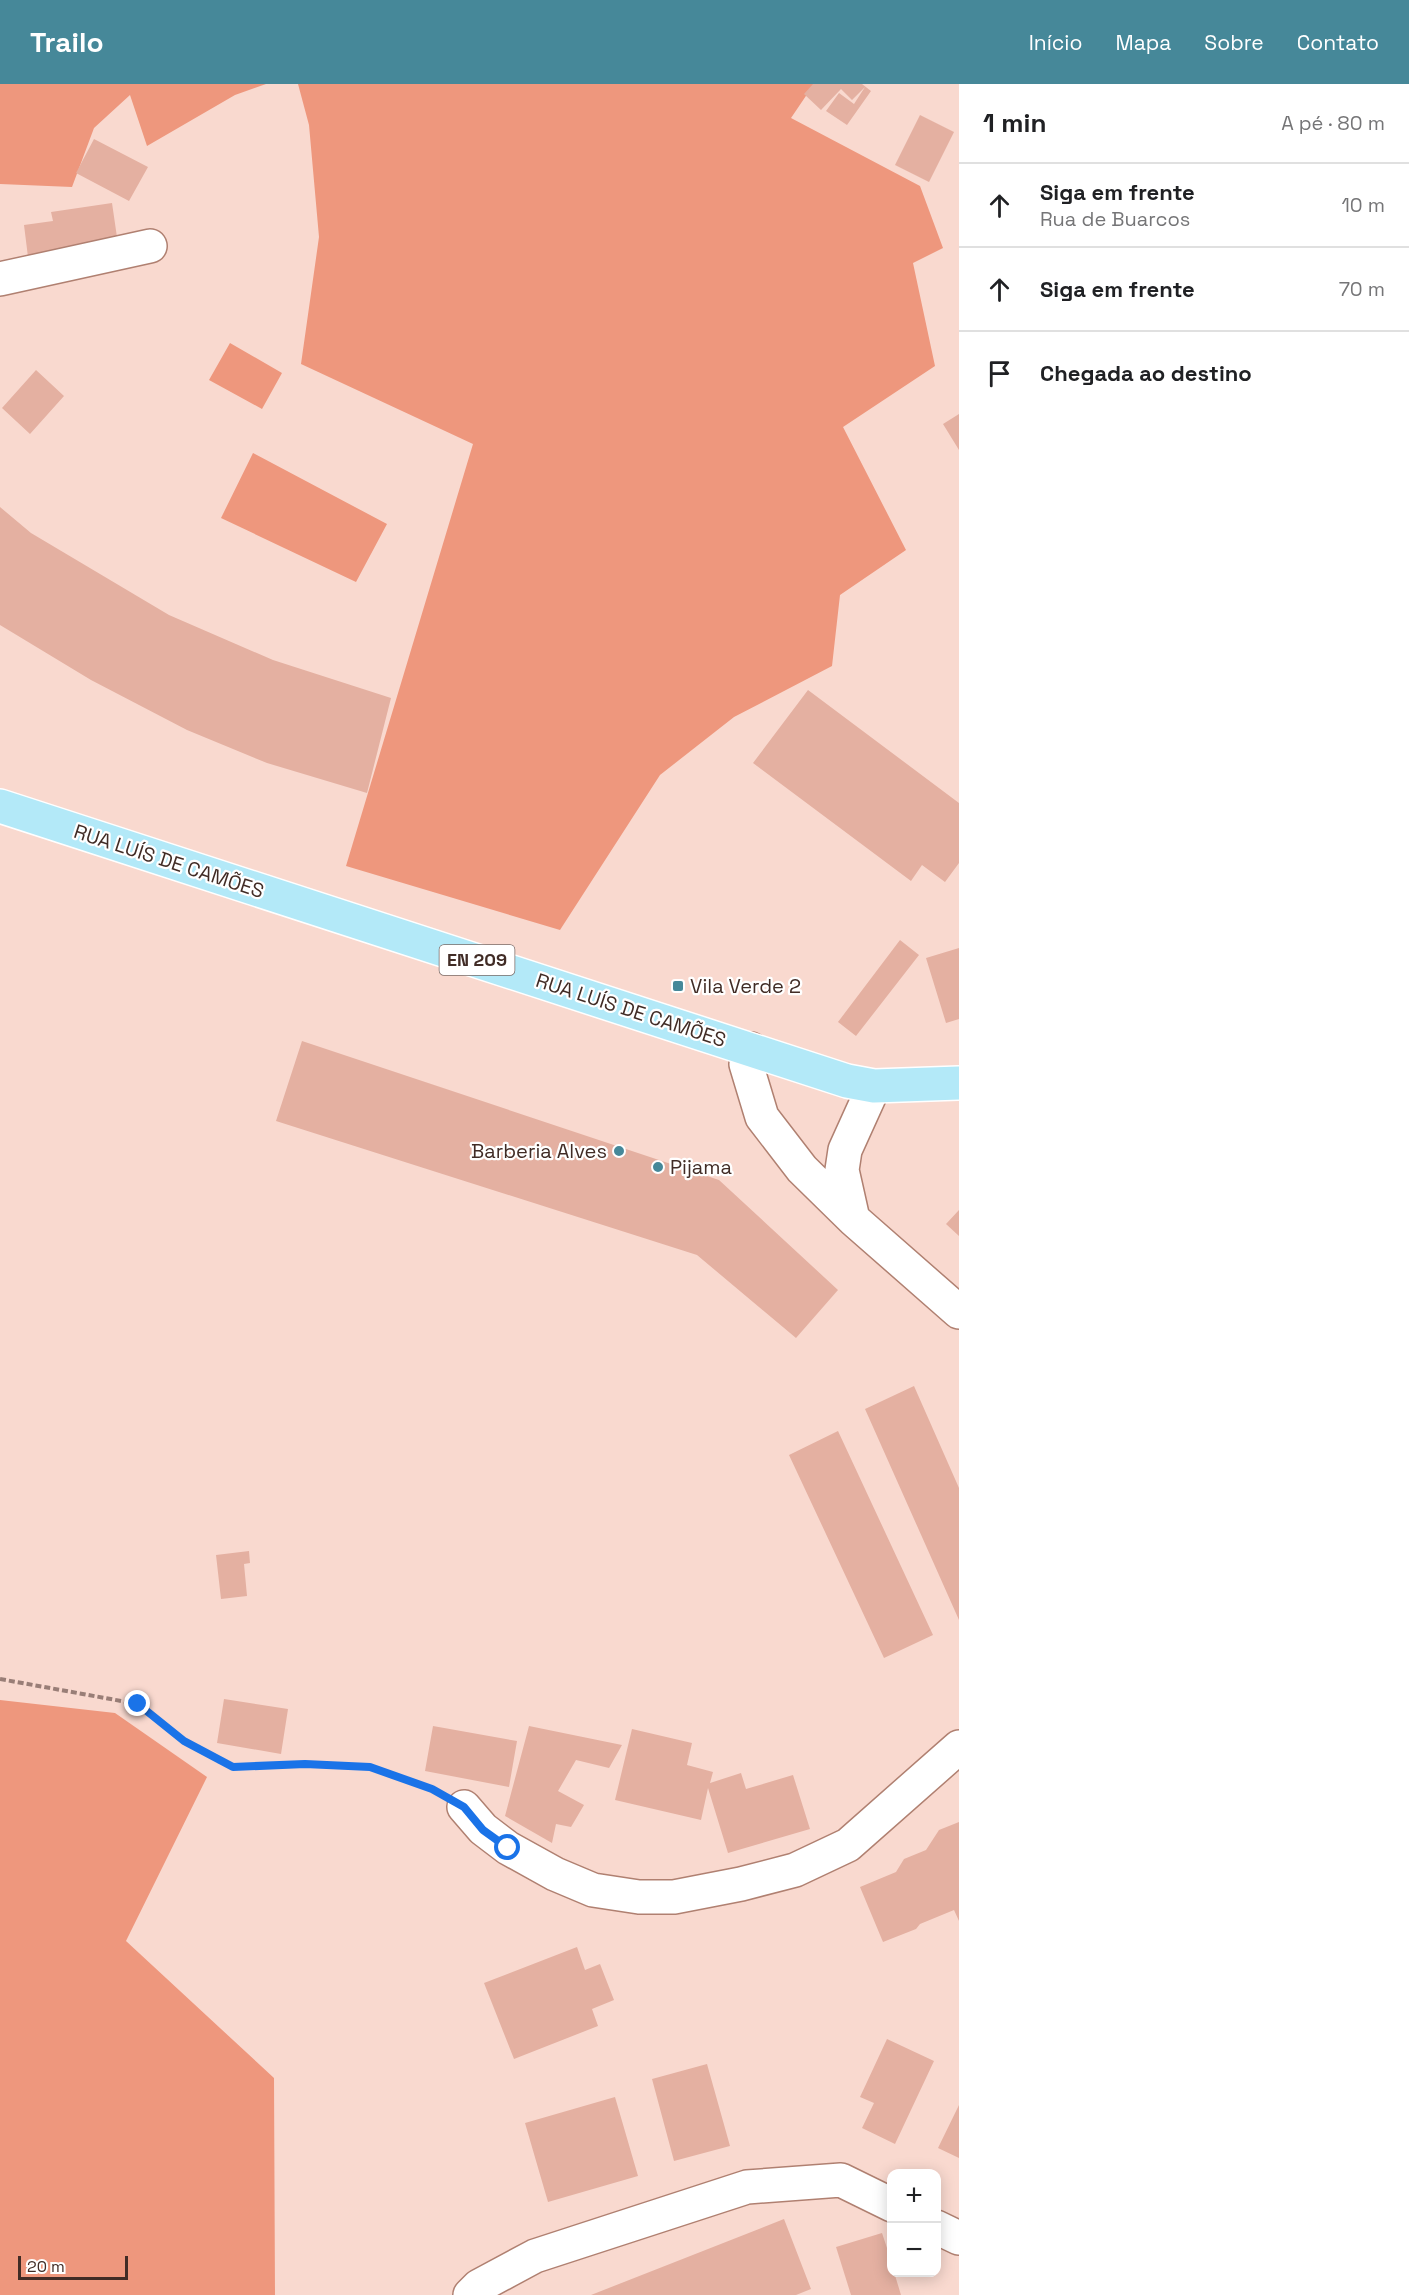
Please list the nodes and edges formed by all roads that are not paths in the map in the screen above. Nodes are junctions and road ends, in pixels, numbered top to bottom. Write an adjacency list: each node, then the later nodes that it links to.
1 (150, 246): 2 (street)
2 (0, 279)
3 (0, 806): 4 (main road, RUA LUÍS DE CAMÕES / EN 209)
4 (751, 1049): 6 (main road, RUA LUÍS DE CAMÕES / EN 209); 7 (street)
5 (959, 1083): 6 (main road, RUA LUÍS DE CAMÕES / EN 209)
6 (874, 1086): 7 (street)
7 (853, 1219): 8 (street)
8 (959, 1312)
9 (959, 1747): 10 (street)
10 (464, 1807)
11 (887, 2203): 14 (street)
12 (941, 2229): 13 (street)
13 (959, 2238)
14 (470, 2295)

